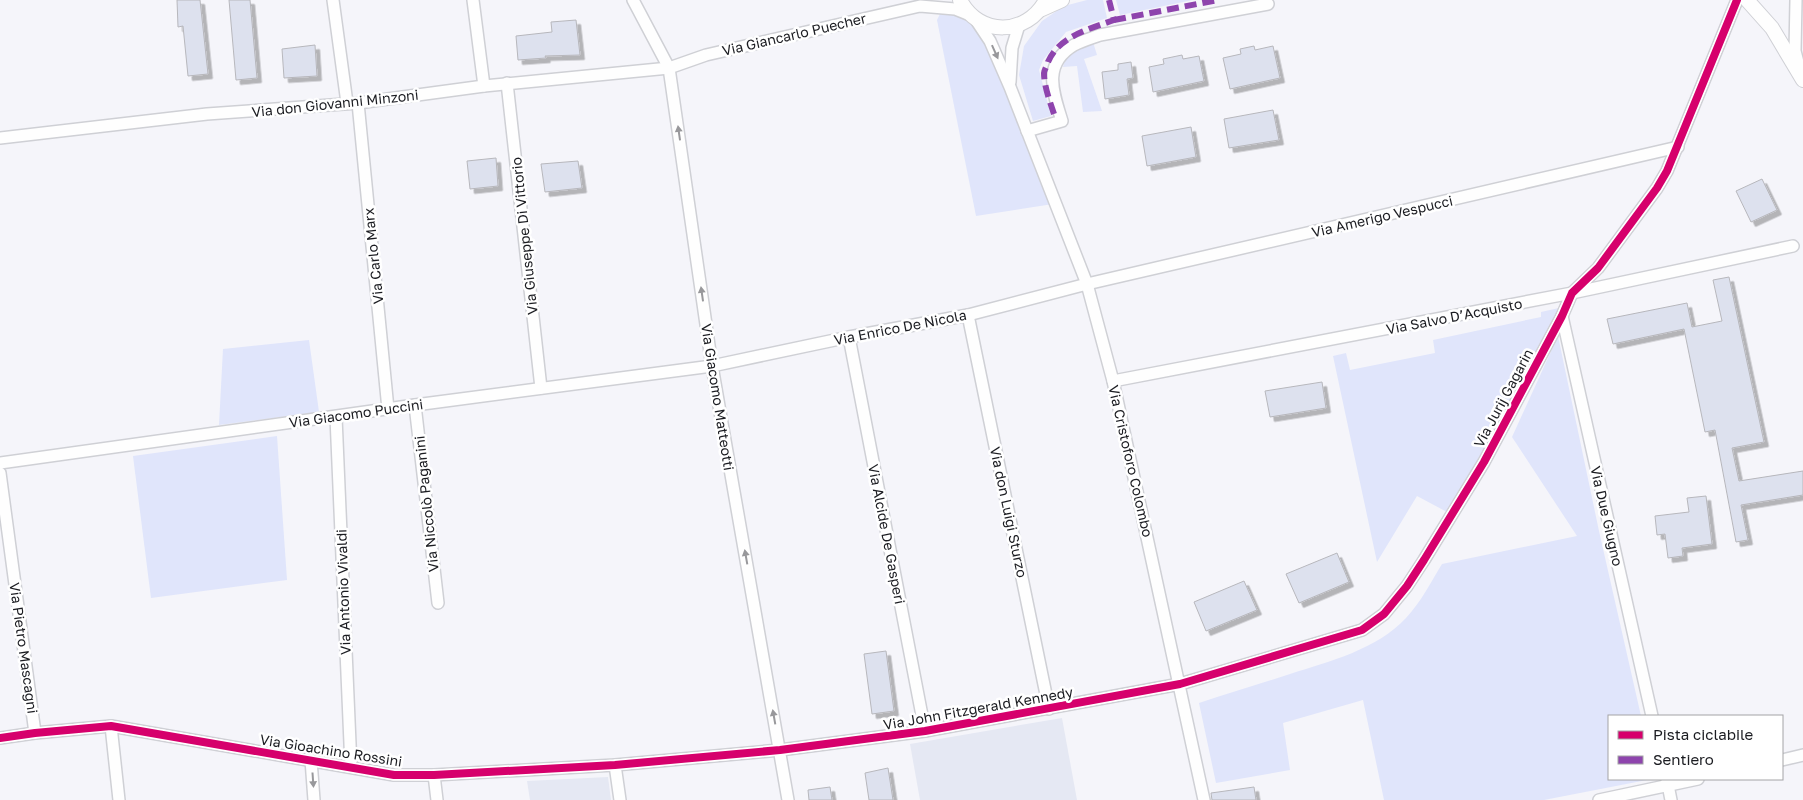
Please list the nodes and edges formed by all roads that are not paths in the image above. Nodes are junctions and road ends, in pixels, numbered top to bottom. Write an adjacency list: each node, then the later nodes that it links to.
1 (333, 0): 19 (street, Via Carlo Marx)
2 (473, 0): 17 (street)
3 (633, 0): 14 (street, Via Giacomo Matteotti)
4 (960, 0): 12 (street)
5 (1062, 0): 10 (street)
6 (1736, 0): 22 (street, Via Jurij Gagarin)
7 (1747, 0): 15 (street)
8 (1796, 0): 15 (street)
9 (923, 3): 12 (street, Via Giancarlo Puecher); 14 (street, Via Giancarlo Puecher)
10 (1044, 4): 13 (street)
11 (1268, 4): 20 (street)
12 (973, 17): 13 (street); 18 (street, Via Cristoforo Colombo, one-way to 18)
13 (1019, 26): 18 (street, Via Cristoforo Colombo)
14 (669, 68): 16 (street, Via don Giovanni Minzoni); 29 (street, Via Giacomo Matteotti, one-way to 14)
15 (1803, 79)
16 (507, 84): 17 (street, Via don Giovanni Minzoni); 31 (street, Via Giuseppe Di Vittorio)
17 (484, 86): 19 (street, Via don Giovanni Minzoni)
18 (1010, 87): 20 (street, Via Cristoforo Colombo)
19 (352, 103): 21 (street, Via don Giovanni Minzoni); 33 (street, Via Carlo Marx)
20 (1027, 132): 24 (street, Via Cristoforo Colombo)
21 (0, 138)
22 (1678, 147): 24 (street, Via Amerigo Vespucci); 25 (street, Via Jurij Gagarin)
23 (1793, 246): 25 (street, Via Salvo D’Acquisto)
24 (1087, 284): 26 (street, Via Enrico De Nicola); 30 (street, Via Cristoforo Colombo)
25 (1572, 293): 27 (street, Via Jurij Gagarin); 30 (street, Via Salvo D’Acquisto)
26 (968, 315): 28 (street, Via Enrico De Nicola); 39 (street, Via don Luigi Sturzo)
27 (1562, 316): 38 (street, Via Jurij Gagarin); 40 (street, Via Due Giugno)
28 (849, 337): 29 (street, Via Enrico De Nicola); 42 (street, Via Alcide De Gasperi)
29 (712, 366): 31 (street, Via Giacomo Puccini); 45 (street, Via Giacomo Matteotti, one-way to 29)
30 (1113, 382): 38 (street, Via Cristoforo Colombo)
31 (541, 388): 32 (street, Via Giacomo Puccini)
32 (415, 405): 33 (street, Via Giacomo Puccini); 37 (street, Via Niccolò Paganini)
33 (388, 409): 34 (street, Via Giacomo Puccini)
34 (336, 417): 35 (street, Via Giacomo Puccini); 50 (street, Via Antonio Vivaldi)
35 (0, 463)
36 (0, 473): 43 (street, Via Pietro Mascagni)
37 (438, 603)
38 (1180, 684): 39 (street, Via John Fitzgerald Kennedy); 59 (street, Via Cristoforo Colombo)
39 (1050, 709): 42 (street, Via John Fitzgerald Kennedy)
40 (1652, 715)
41 (111, 726): 43 (street, Via Gioachino Rossini); 47 (street, Via Gioachino Rossini); 54 (street)
42 (925, 731): 45 (street, Via John Fitzgerald Kennedy)
43 (35, 733): 44 (street, Via Gioachino Rossini)
44 (0, 738)
45 (780, 750): 49 (street, Via Gioachino Rossini); 58 (street, Via Giacomo Matteotti)
46 (1803, 755): 48 (street)
47 (311, 760): 50 (street, Via Gioachino Rossini); 55 (street, one-way to 55)
48 (1783, 760)
49 (615, 765): 51 (street, Via Gioachino Rossini); 57 (street)
50 (351, 767): 51 (street, Via Gioachino Rossini)
51 (434, 775): 56 (street)
52 (1688, 780): 53 (street)
53 (1667, 782): 60 (street); 61 (street)
54 (119, 800)
55 (314, 800)
56 (437, 800)
57 (620, 800)
58 (788, 800)
59 (1204, 800)
60 (1599, 800)
61 (1671, 800)

